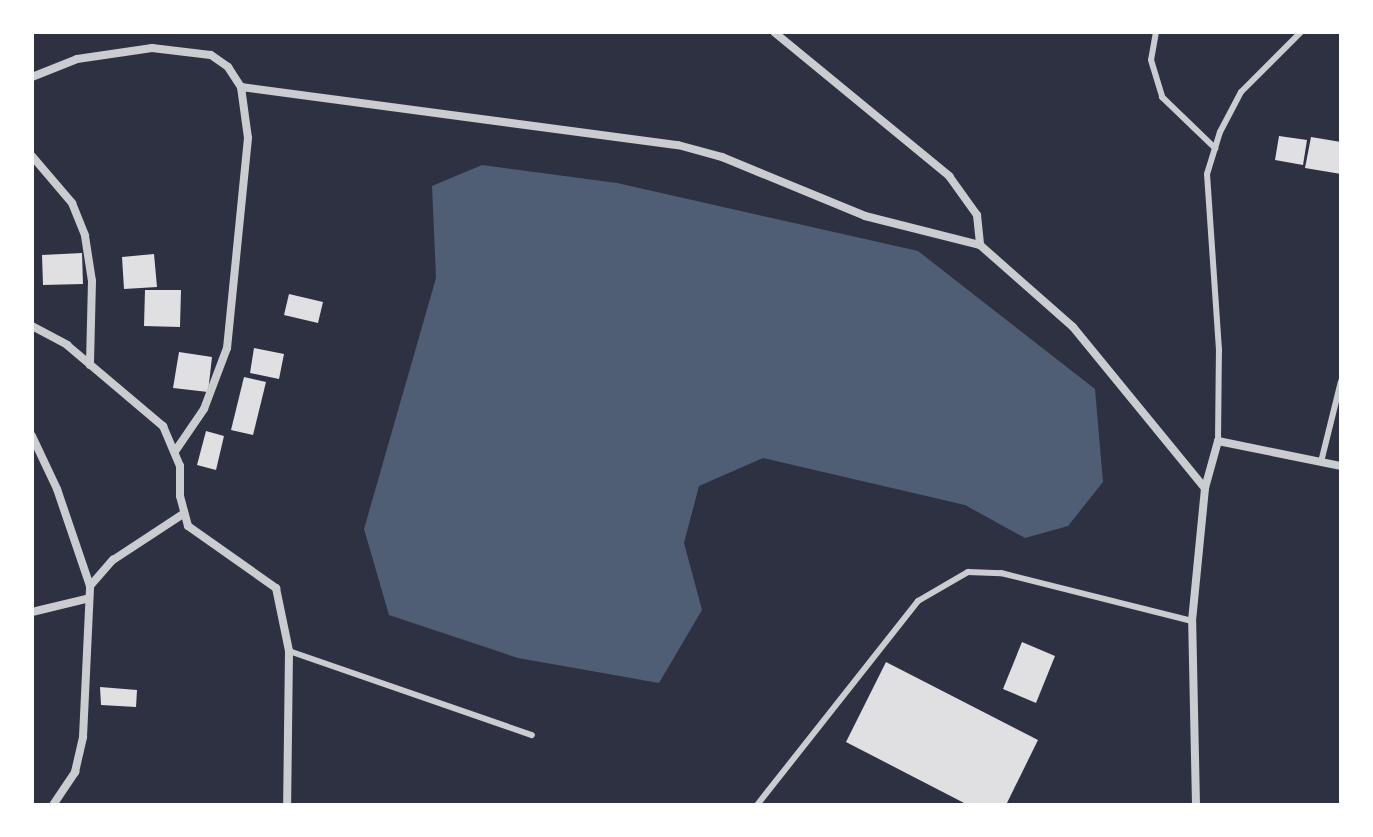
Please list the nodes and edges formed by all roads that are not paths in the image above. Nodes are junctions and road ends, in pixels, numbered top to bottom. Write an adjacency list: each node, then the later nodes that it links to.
1 (774, 32): 8 (street)
2 (1156, 32): 6 (lane)
3 (1301, 32): 6 (lane)
4 (32, 77): 5 (street)
5 (241, 87): 8 (street); 14 (street)
6 (1215, 148): 13 (lane)
7 (32, 156): 10 (street)
8 (980, 245): 17 (street)
9 (32, 326): 10 (street)
10 (90, 365): 14 (street)
11 (1341, 381): 15 (lane)
12 (32, 436): 19 (street)
13 (1218, 441): 15 (street); 17 (street)
14 (176, 450): 18 (street)
15 (1321, 462): 16 (street)
16 (1341, 466)
17 (1205, 488): 22 (street)
18 (183, 514): 19 (street); 23 (street)
19 (90, 586): 20 (street)
20 (86, 599): 21 (street); 25 (street)
21 (32, 612)
22 (1192, 621): 27 (lane); 28 (street)
23 (289, 651): 24 (lane); 26 (street)
24 (532, 735)
25 (53, 805)
26 (287, 805)
27 (757, 805)
28 (1196, 805)

